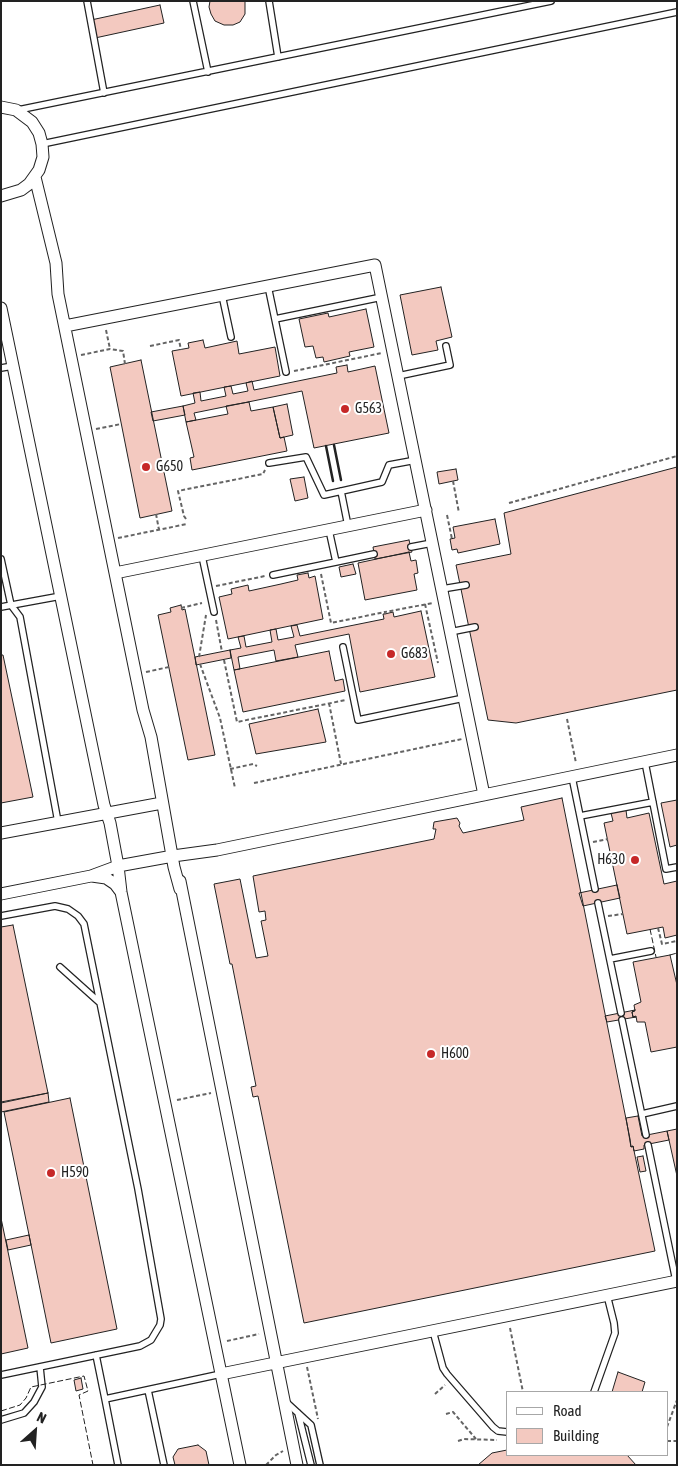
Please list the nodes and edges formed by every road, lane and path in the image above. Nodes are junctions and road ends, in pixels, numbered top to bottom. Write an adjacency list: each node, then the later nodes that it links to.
1 (87, 1): 8 (lane)
2 (194, 1): 7 (lane)
3 (269, 1): 6 (lane)
4 (551, 1): 6 (lane)
5 (677, 12): 11 (lane)
6 (278, 57): 7 (lane)
7 (208, 72): 8 (lane)
8 (104, 93): 10 (lane)
9 (1, 107): 10 (street)
10 (16, 110): 11 (street)
11 (42, 144): 12 (street)
12 (35, 177): 13 (street); 19 (street)
13 (1, 196)
14 (268, 286): 15 (street); 16 (street); 18 (lane)
15 (222, 295): 19 (street); 21 (lane)
16 (382, 297): 18 (lane); 26 (street)
17 (1, 308): 29 (street)
18 (275, 319): 31 (lane)
19 (65, 326): 27 (street)
20 (107, 336): 24 (path)
21 (231, 337)
22 (150, 346): 25 (path)
23 (446, 346): 32 (lane)
24 (110, 349): 27 (path); 28 (path)
25 (181, 350)
26 (393, 350): 31 (path); 32 (street)
27 (71, 357): 34 (street)
28 (125, 364)
29 (13, 366): 30 (lane); 64 (street)
30 (1, 368)
31 (286, 372)
32 (398, 376): 36 (street)
33 (121, 424): 34 (path)
34 (86, 431): 51 (street)
35 (677, 456): 40 (path)
36 (416, 460): 39 (lane); 41 (street)
37 (269, 463): 39 (lane); 45 (path)
38 (453, 482): 42 (path)
39 (341, 491): 47 (lane)
40 (509, 503)
41 (426, 510): 47 (street); 52 (street)
42 (459, 513)
43 (156, 514): 48 (path)
44 (447, 515): 50 (path)
45 (186, 519)
46 (187, 524): 48 (path)
47 (348, 526): 49 (street)
48 (159, 530): 51 (path)
49 (329, 530): 55 (street); 57 (lane)
50 (452, 539)
51 (109, 540): 59 (street)
52 (432, 543): 53 (lane); 63 (street)
53 (411, 547)
54 (374, 554): 57 (lane)
55 (202, 556): 59 (street); 62 (lane)
56 (1, 559): 67 (lane)
57 (336, 562): 58 (lane)
58 (319, 565): 60 (lane); 66 (path)
59 (115, 573): 80 (street)
60 (273, 574): 62 (path)
61 (466, 585): 63 (lane)
62 (209, 587): 65 (lane)
63 (443, 595): 66 (path); 72 (street)
64 (61, 596): 67 (lane); 98 (street)
65 (212, 601): 69 (path); 70 (lane)
66 (425, 604): 77 (path)
67 (11, 605): 68 (lane); 100 (lane)
68 (1, 607)
69 (181, 608)
70 (214, 612): 74 (path); 75 (path)
71 (475, 628): 72 (lane)
72 (450, 632): 82 (street)
73 (343, 647): 81 (lane)
74 (222, 652)
75 (199, 657)
76 (224, 660): 83 (path)
77 (438, 663)
78 (200, 664): 91 (path)
79 (169, 667): 80 (path)
80 (136, 674): 97 (street)
81 (354, 698): 82 (lane); 83 (path)
82 (464, 698): 85 (street)
83 (329, 703): 89 (path)
84 (567, 719): 87 (path)
85 (472, 737): 89 (path); 95 (street)
86 (677, 755): 88 (street)
87 (576, 762)
88 (645, 762): 92 (street); 96 (lane)
89 (341, 764): 93 (path)
90 (257, 766): 91 (path)
91 (230, 769): 94 (path)
92 (572, 777): 95 (street); 99 (lane)
93 (254, 783)
94 (235, 788)
95 (484, 795): 104 (street)
96 (653, 802): 99 (lane); 106 (lane)
97 (162, 803): 98 (street); 104 (street)
98 (107, 813): 100 (street); 105 (street)
99 (580, 816): 103 (lane)
100 (58, 822): 101 (street)
101 (1, 834)
102 (608, 840): 103 (path)
103 (586, 844): 108 (lane)
104 (173, 856): 105 (street); 121 (street)
105 (118, 866): 107 (street); 109 (street)
106 (677, 867)
107 (91, 876): 109 (street); 110 (street)
108 (595, 889)
109 (121, 892): 122 (street)
110 (1, 894)
111 (598, 903): 114 (lane)
112 (623, 914): 114 (path)
113 (1, 916): 120 (lane)
114 (601, 918): 118 (lane)
115 (658, 928): 116 (path)
116 (677, 941)
117 (651, 951): 118 (lane)
118 (610, 959): 124 (lane)
119 (60, 967): 120 (lane)
120 (98, 1002): 133 (lane)
121 (222, 1091): 122 (path); 131 (street)
122 (164, 1102): 132 (street)
123 (677, 1106): 124 (lane)
124 (642, 1114): 125 (lane)
125 (646, 1135)
126 (648, 1145): 127 (lane)
127 (676, 1281): 128 (street)
128 (607, 1294): 129 (street); 142 (lane)
129 (507, 1315): 130 (street); 141 (path)
130 (433, 1331): 134 (street); 152 (lane)
131 (271, 1332): 132 (path); 135 (street)
132 (214, 1343): 137 (street)
133 (96, 1355): 136 (lane); 144 (lane)
134 (305, 1358): 135 (street); 151 (path)
135 (278, 1363): 137 (street); 146 (street)
136 (40, 1367): 138 (lane); 149 (lane)
137 (221, 1374): 140 (lane); 159 (street)
138 (1, 1375)
139 (447, 1384): 143 (path)
140 (148, 1390): 144 (lane); 158 (lane)
141 (523, 1391)
142 (594, 1391)
143 (435, 1394)
144 (105, 1399): 157 (lane)
145 (677, 1400): 150 (path)
146 (285, 1401): 147 (lane); 156 (street)
147 (297, 1411): 162 (lane); 163 (lane)
148 (446, 1414): 153 (path)
149 (1, 1420)
150 (668, 1424)
151 (320, 1426)
152 (506, 1432)
153 (476, 1440): 154 (path); 155 (path)
154 (499, 1440)
155 (458, 1441)
156 (294, 1449): 160 (path); 161 (street)
157 (118, 1465)
158 (164, 1465)
159 (240, 1465)
160 (266, 1465)
161 (297, 1465)
162 (311, 1465)
163 (320, 1465)

